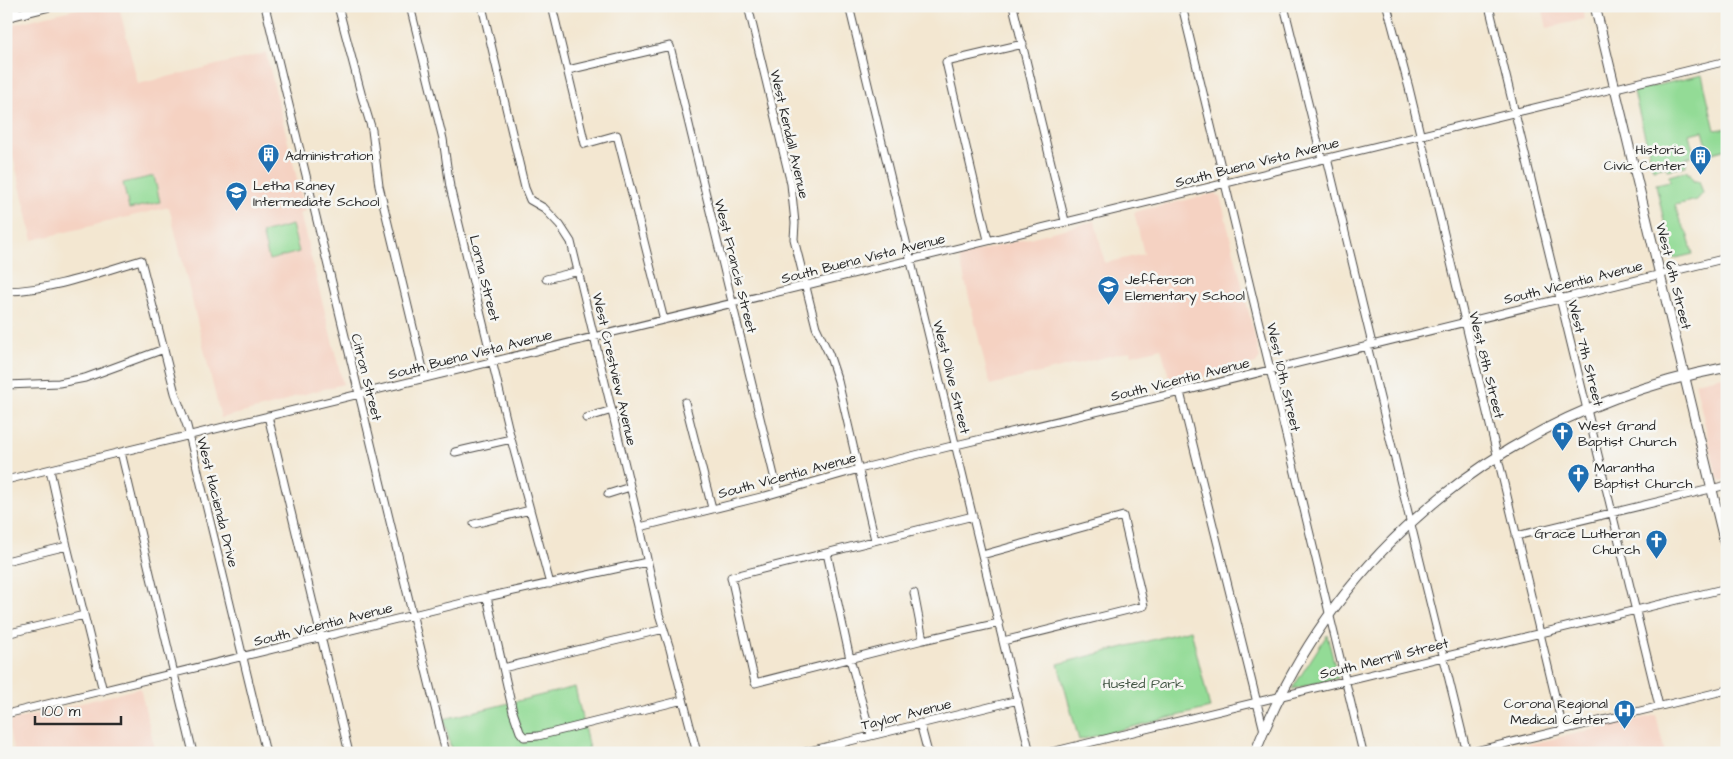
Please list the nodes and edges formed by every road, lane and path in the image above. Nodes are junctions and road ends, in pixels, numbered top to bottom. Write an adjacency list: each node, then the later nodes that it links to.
1 (16, 6): 16 (main road)
2 (50, 6): 18 (main road)
3 (264, 6): 50 (street, Citron Street)
4 (338, 6): 47 (street)
5 (410, 6): 43 (street, Lorna Street)
6 (482, 6): 31 (street, West Crestview Avenue)
7 (552, 6): 21 (street)
8 (748, 6): 34 (street, West Kendall Avenue)
9 (849, 6): 30 (street, West Olive Street)
10 (1013, 6): 19 (street)
11 (1193, 6): 17 (street)
12 (1284, 6): 25 (street)
13 (1387, 6): 24 (street, West 8th Street)
14 (1489, 6): 23 (street, West 7th Street)
15 (1595, 6): 22 (main road, West 6th Street)
16 (6, 8)
17 (1182, 8): 26 (street, West 10th Street)
18 (6, 17)
19 (1023, 44): 27 (street); 28 (street)
20 (1727, 61): 22 (street, South Buena Vista Avenue)
21 (568, 70): 37 (street, West Francis Street); 38 (street)
22 (1614, 88): 23 (street, South Buena Vista Avenue); 32 (main road, West 6th Street)
23 (1515, 112): 24 (street, South Buena Vista Avenue); 36 (street, West 7th Street)
24 (1420, 135): 25 (street, South Buena Vista Avenue); 39 (street, West 8th Street)
25 (1324, 159): 26 (street, South Buena Vista Avenue); 41 (street)
26 (1225, 183): 27 (street, South Buena Vista Avenue); 45 (street, West 10th Street)
27 (1065, 221): 28 (street, South Buena Vista Avenue)
28 (988, 240): 30 (street, South Buena Vista Avenue)
29 (1727, 258): 32 (street, South Vicentia Avenue)
30 (910, 259): 34 (street, South Buena Vista Avenue); 58 (street, West Olive Street)
31 (579, 271): 33 (street); 40 (street, West Crestview Avenue)
32 (1659, 274): 36 (street, South Vicentia Avenue); 46 (main road, West 6th Street)
33 (546, 279)
34 (806, 285): 37 (street, South Buena Vista Avenue); 62 (street, West Kendall Avenue)
35 (6, 291): 42 (street, West Hacienda Drive)
36 (1560, 298): 39 (street, South Vicentia Avenue); 52 (street, West 7th Street)
37 (733, 303): 38 (street, South Buena Vista Avenue); 68 (street, West Francis Street)
38 (664, 320): 40 (street, South Buena Vista Avenue)
39 (1464, 322): 41 (street, South Vicentia Avenue); 61 (street, West 8th Street)
40 (594, 337): 43 (street, South Buena Vista Avenue); 53 (street, West Crestview Avenue)
41 (1369, 345): 45 (street, South Vicentia Avenue); 75 (street)
42 (164, 349): 48 (street); 56 (street, West Hacienda Drive)
43 (493, 361): 47 (street, South Buena Vista Avenue); 57 (street, Lorna Street)
44 (1727, 367): 46 (main road)
45 (1269, 370): 49 (street, South Vicentia Avenue); 90 (street, West 10th Street)
46 (1684, 375): 52 (main road); 67 (main road, West 6th Street)
47 (426, 377): 50 (street, South Buena Vista Avenue)
48 (6, 384)
49 (1180, 392): 58 (street, South Vicentia Avenue); 111 (street)
50 (359, 394): 54 (street, South Buena Vista Avenue); 92 (street, Citron Street)
51 (685, 402): 70 (street)
52 (1587, 408): 61 (main road); 72 (street, West 7th Street)
53 (612, 410): 55 (street); 66 (street, West Crestview Avenue)
54 (268, 416): 56 (street, South Buena Vista Avenue); 97 (street)
55 (586, 418)
56 (189, 435): 59 (street, South Buena Vista Avenue); 101 (street, West Hacienda Drive)
57 (512, 439): 60 (street); 71 (street, Lorna Street)
58 (956, 445): 62 (street, South Vicentia Avenue); 73 (street, West Olive Street)
59 (121, 452): 63 (street, South Buena Vista Avenue); 104 (street)
60 (455, 452)
61 (1497, 456): 75 (main road); 77 (street, West 8th Street)
62 (859, 469): 68 (street, South Vicentia Avenue); 78 (street, West Kendall Avenue)
63 (50, 470): 64 (street, South Buena Vista Avenue); 79 (street)
64 (6, 480)
65 (1727, 485): 67 (street)
66 (630, 487): 69 (street); 76 (street, West Crestview Avenue)
67 (1711, 489): 72 (street); 80 (main road, West 6th Street)
68 (778, 492): 70 (street, South Vicentia Avenue)
69 (608, 494)
70 (712, 508): 76 (street, South Vicentia Avenue)
71 (530, 510): 74 (street); 85 (street, Lorna Street)
72 (1612, 513): 77 (street); 89 (street, West 7th Street)
73 (973, 516): 78 (street); 82 (street, West Olive Street)
74 (474, 524)
75 (1410, 524): 90 (main road); 100 (street)
76 (640, 527): 84 (street, West Crestview Avenue)
77 (1516, 536): 95 (street, West 8th Street)
78 (875, 540): 81 (street)
79 (67, 546): 83 (street); 91 (street)
80 (1727, 552)
81 (827, 554): 102 (street); 102 (street)
82 (982, 555): 93 (street, West Olive Street); 99 (street)
83 (6, 561)
84 (647, 562): 85 (street, South Vicentia Avenue); 94 (street, West Crestview Avenue)
85 (550, 584): 88 (street, South Vicentia Avenue)
86 (1727, 588): 89 (street, South Merrill Street)
87 (914, 593): 98 (street)
88 (487, 597): 92 (street, South Vicentia Avenue); 103 (street)
89 (1636, 610): 95 (street, South Merrill Street); 112 (street, West 7th Street)
90 (1330, 614): 105 (street, West 10th Street); 108 (main road)
91 (84, 615): 96 (street); 107 (street)
92 (413, 615): 97 (street, South Vicentia Avenue); 121 (street, Citron Street)
93 (999, 623): 98 (street); 99 (street, West Olive Street)
94 (664, 629): 103 (street); 109 (street, West Crestview Avenue)
95 (1540, 633): 100 (street, South Merrill Street); 115 (street, West 8th Street)
96 (6, 634)
97 (322, 638): 101 (street, South Vicentia Avenue); 120 (street)
98 (923, 640): 102 (street)
99 (1003, 641): 110 (street, West Olive Street)
100 (1442, 656): 105 (street, South Merrill Street); 129 (street)
101 (243, 657): 104 (street, South Vicentia Avenue); 119 (street, West Hacienda Drive)
102 (850, 658): 117 (street)
103 (504, 668): 109 (street)
104 (173, 673): 107 (street, South Vicentia Avenue); 118 (street)
105 (1346, 680): 108 (street, South Merrill Street); 128 (street, West 10th Street)
106 (1727, 690): 112 (street)
107 (103, 691): 113 (street, South Vicentia Avenue)
108 (1281, 695): 111 (street, South Merrill Street); 116 (main road)
109 (683, 700): 122 (street, West Crestview Avenue)
110 (1018, 700): 114 (street, Taylor Avenue); 125 (street, West Olive Street)
111 (1256, 702): 116 (street); 126 (street, South Merrill Street)
112 (1659, 706): 115 (street)
113 (6, 714)
114 (920, 723): 117 (street, Taylor Avenue); 124 (street)
115 (1563, 729): 129 (street)
116 (1264, 731): 127 (main road)
117 (871, 735): 123 (street, Taylor Avenue)
118 (193, 753)
119 (266, 753)
120 (350, 753)
121 (446, 753)
122 (697, 753)
123 (801, 753)
124 (928, 753)
125 (1030, 753)
126 (1047, 753)
127 (1255, 753)
128 (1363, 753)
129 (1467, 753)

